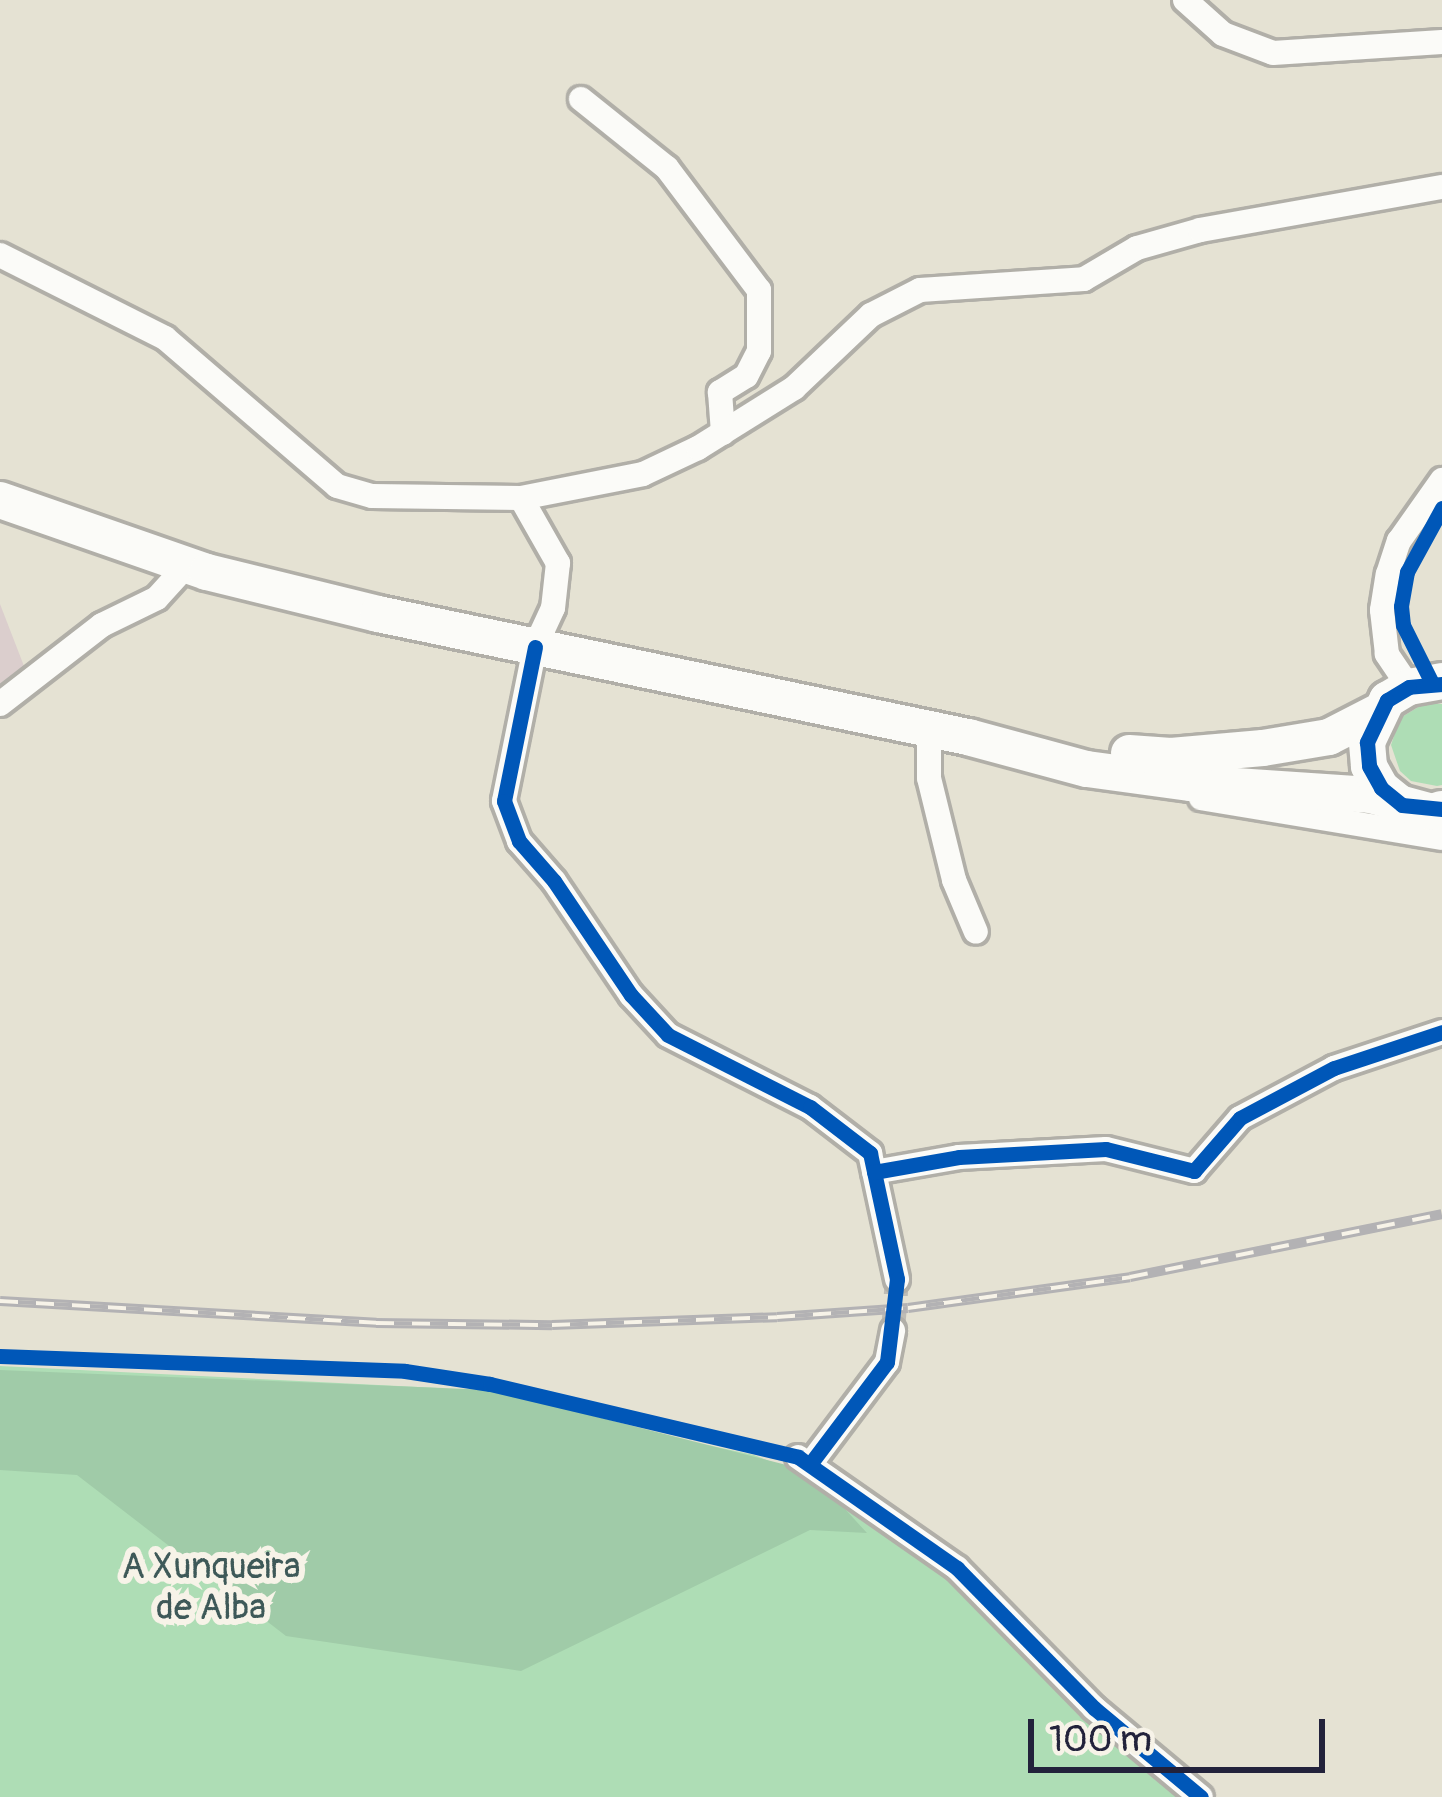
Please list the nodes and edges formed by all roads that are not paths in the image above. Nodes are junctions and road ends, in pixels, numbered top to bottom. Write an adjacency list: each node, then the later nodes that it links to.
1 (1185, 0): 2 (street)
2 (1442, 42)
3 (580, 99): 6 (street)
4 (1442, 187): 6 (street)
5 (0, 255): 8 (street)
6 (723, 433): 8 (street)
7 (1442, 480): 12 (street)
8 (521, 498): 11 (street)
9 (0, 500): 10 (highway)
10 (186, 566): 11 (highway); 13 (street)
11 (535, 647): 15 (highway); 21 (street)
12 (1431, 683): 14 (highway)
13 (0, 704)
14 (1376, 713): 16 (highway); 18 (highway)
15 (929, 730): 16 (highway); 19 (street)
16 (968, 737): 17 (highway)
17 (1168, 780): 18 (highway); 18 (street)
18 (1432, 816)
19 (976, 932)
20 (1442, 1032): 21 (street)
21 (874, 1172): 22 (street)
22 (896, 1279)
23 (892, 1331): 24 (street)
24 (1201, 1797)

